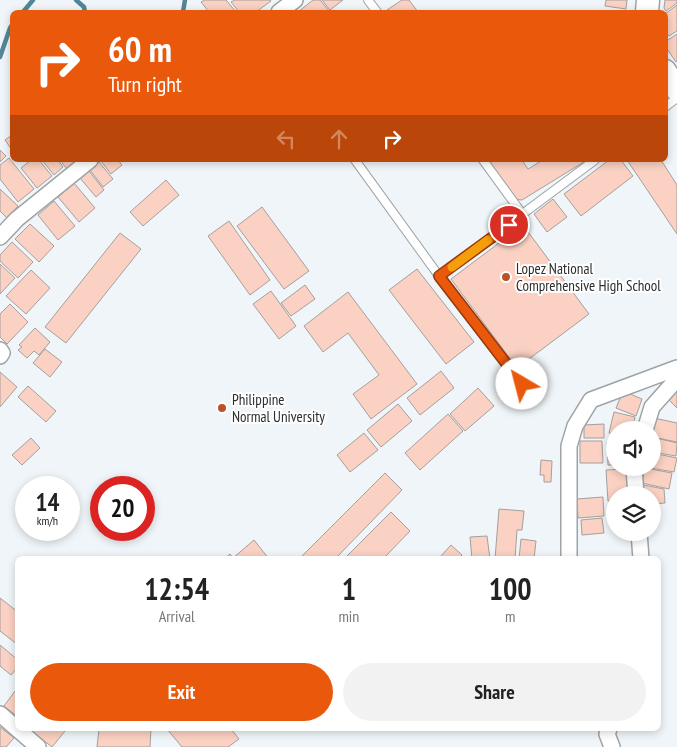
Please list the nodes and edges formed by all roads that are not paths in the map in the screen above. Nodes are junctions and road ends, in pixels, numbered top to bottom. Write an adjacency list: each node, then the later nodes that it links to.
1 (295, 0): 2 (street)
2 (282, 10)
3 (668, 75): 4 (main road)
4 (677, 90)
5 (88, 162): 10 (street)
6 (357, 162): 11 (lane)
7 (484, 162): 9 (lane)
8 (592, 162): 9 (lane)
9 (523, 215): 11 (lane)
10 (0, 237)
11 (439, 276): 14 (lane)
12 (677, 368): 17 (street)
13 (677, 379): 15 (street)
14 (522, 384)
15 (648, 421)
16 (640, 541): 18 (street)
17 (569, 556)
18 (641, 556)
19 (0, 714): 20 (street)
20 (15, 727)
21 (20, 731): 23 (street)
22 (607, 731): 24 (street)
23 (38, 747)
24 (612, 747)

